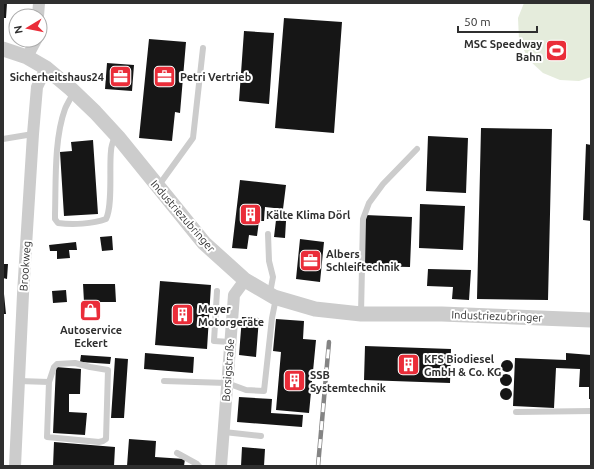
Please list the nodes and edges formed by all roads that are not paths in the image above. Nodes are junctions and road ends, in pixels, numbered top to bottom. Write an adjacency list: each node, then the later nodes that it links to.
1 (32, 48): 4 (street)
2 (203, 48): 11 (lane)
3 (3, 49): 4 (street, Industriezubringer)
4 (27, 57): 5 (street, Industriezubringer)
5 (46, 68): 6 (street, Industriezubringer); 7 (street, Brookweg)
6 (74, 92): 8 (street, Industriezubringer); 8 (lane)
7 (33, 134): 9 (lane); 19 (street, Brookweg)
8 (115, 134): 11 (street, Industriezubringer)
9 (3, 139)
10 (417, 149): 16 (lane)
11 (158, 187): 13 (street, Industriezubringer)
12 (268, 234): 15 (lane)
13 (245, 280): 15 (street, Industriezubringer); 18 (street, Borsigstraße)
14 (217, 291): 18 (lane)
15 (273, 296): 16 (street, Industriezubringer); 22 (lane)
16 (361, 314): 17 (street, Industriezubringer)
17 (591, 320)
18 (230, 342): 22 (street, Borsigstraße)
19 (19, 381): 21 (lane); 28 (street, Brookweg)
20 (164, 381): 22 (lane)
21 (48, 382): 21 (lane)
22 (227, 383): 25 (street, Borsigstraße)
23 (591, 411): 24 (lane)
24 (516, 412)
25 (224, 432): 26 (lane); 30 (street, Borsigstraße)
26 (261, 436)
27 (177, 453): 29 (lane)
28 (15, 466)
29 (199, 466)
30 (220, 466)

